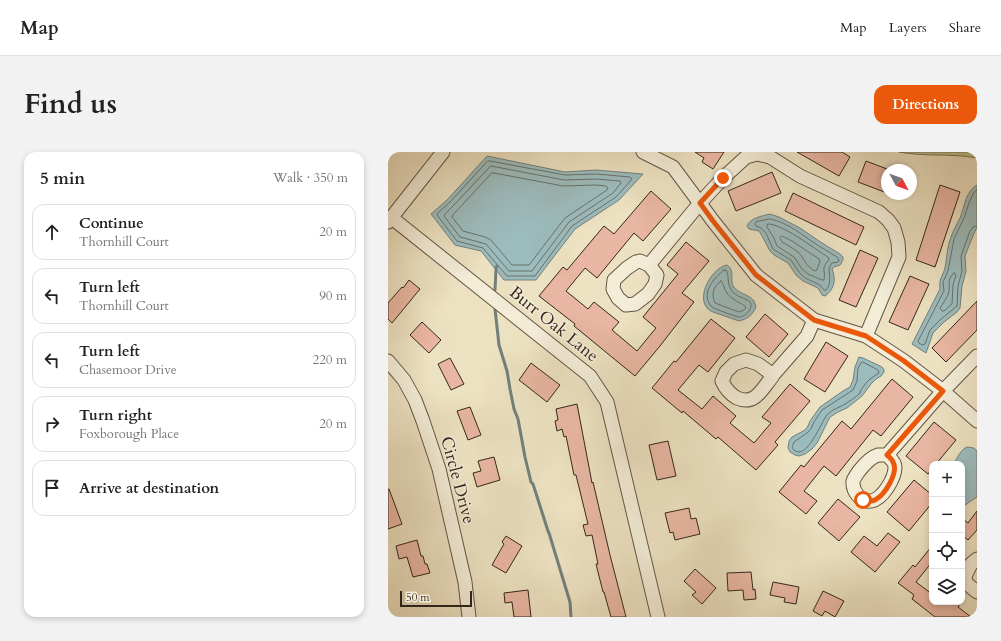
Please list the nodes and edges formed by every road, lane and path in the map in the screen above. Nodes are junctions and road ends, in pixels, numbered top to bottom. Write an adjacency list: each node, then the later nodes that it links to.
1 (443, 152): 5 (street)
2 (642, 152): 4 (street)
3 (757, 153): 4 (street); 8 (street)
4 (700, 203): 6 (street); 7 (street)
5 (390, 220): 18 (street, Burr Oak Lane)
6 (649, 265)
7 (814, 320): 8 (street); 11 (street)
8 (866, 336): 12 (street)
9 (977, 356): 12 (street)
10 (388, 361): 17 (street, Circle Drive)
11 (773, 374)
12 (943, 391): 13 (street); 14 (street)
13 (977, 421)
14 (887, 455)
15 (977, 559): 16 (street)
16 (977, 592)
17 (469, 617)
18 (658, 617)

